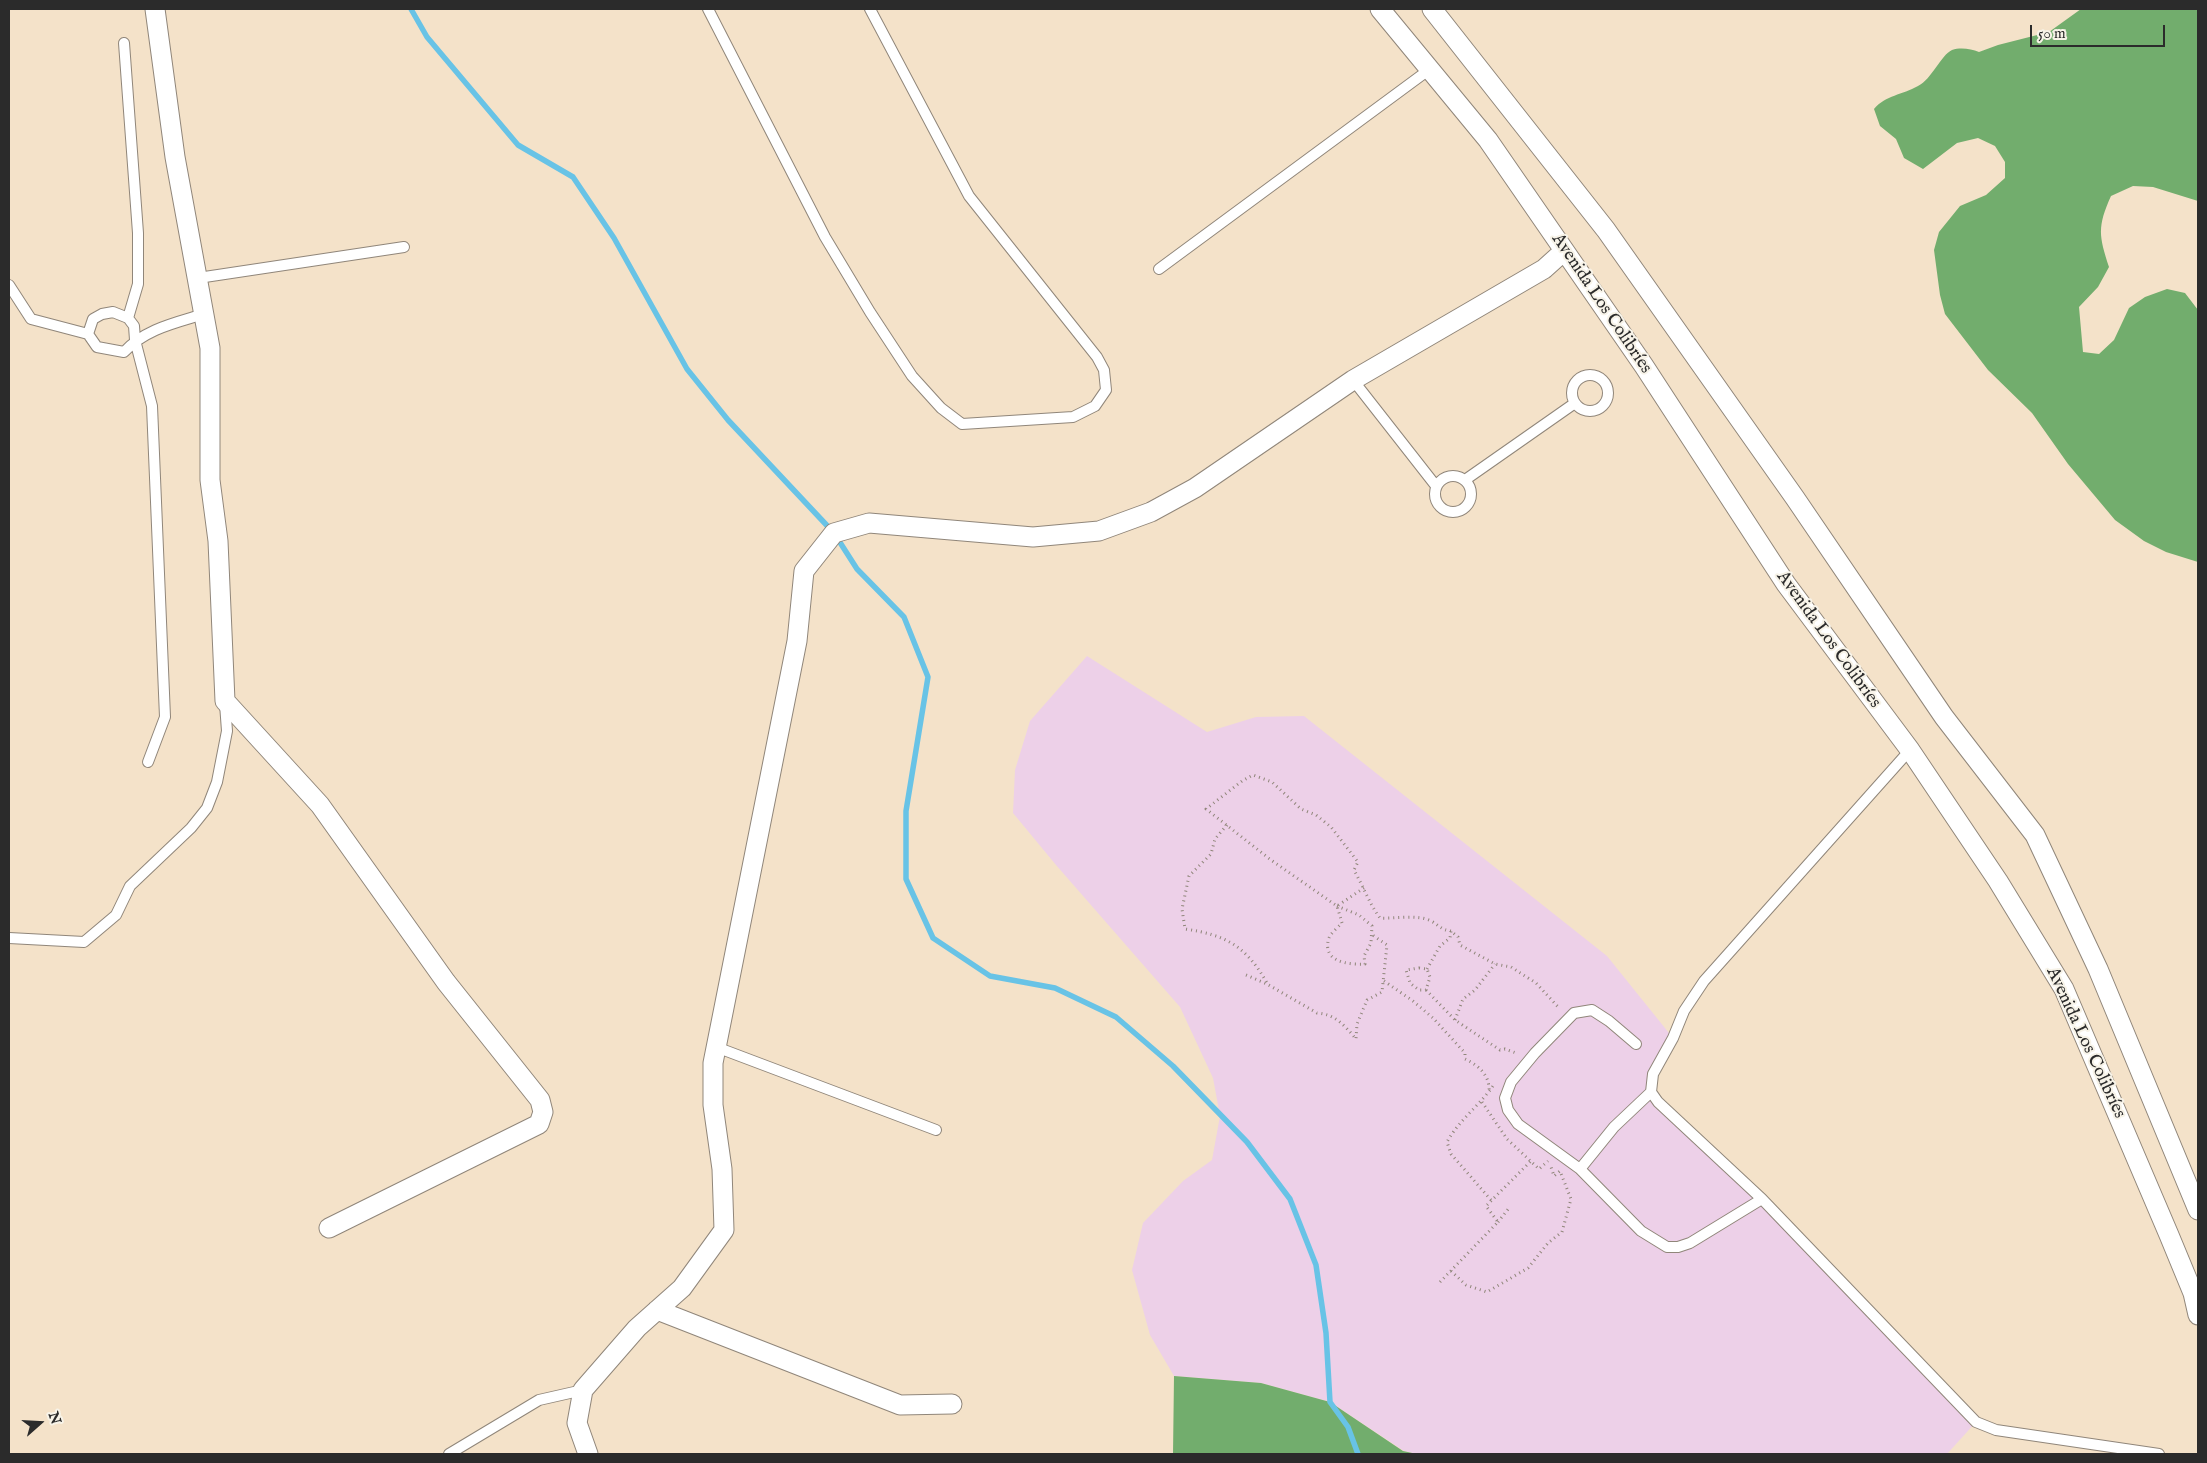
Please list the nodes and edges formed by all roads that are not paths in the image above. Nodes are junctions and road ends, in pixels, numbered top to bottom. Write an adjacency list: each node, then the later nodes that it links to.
1 (155, 9): 11 (street)
2 (708, 9): 3 (lane)
3 (870, 9)
4 (1380, 9): 7 (street, Avenida Los Colibríes)
5 (1432, 9): 31 (street)
6 (124, 43): 14 (lane)
7 (1430, 69): 9 (street, Avenida Los Colibríes); 10 (lane)
8 (404, 247): 11 (lane)
9 (1564, 251): 17 (street); 22 (street, Avenida Los Colibríes)
10 (1159, 269)
11 (198, 278): 13 (street)
12 (9, 285): 15 (lane)
13 (204, 314): 16 (lane); 21 (street)
14 (128, 318): 15 (lane); 16 (lane)
15 (88, 334): 16 (lane)
16 (134, 340): 23 (lane)
17 (1353, 380): 20 (lane); 26 (street)
18 (1574, 403): 19 (lane)
19 (1465, 480): 20 (lane); 20 (lane)
20 (1436, 486)
21 (225, 701): 24 (lane); 32 (street)
22 (1910, 750): 27 (lane); 34 (street, Avenida Los Colibríes)
23 (148, 762)
24 (9, 938)
25 (1636, 1044): 29 (lane)
26 (716, 1047): 28 (lane); 33 (street)
27 (1651, 1092): 29 (lane); 30 (lane)
28 (936, 1130)
29 (1580, 1169): 30 (lane)
30 (1762, 1199): 39 (lane)
31 (2198, 1210)
32 (330, 1228)
33 (657, 1310): 35 (street); 36 (street)
34 (2198, 1315)
35 (583, 1390): 37 (lane); 38 (street)
36 (952, 1404)
37 (449, 1454)
38 (588, 1454)
39 (2159, 1454)

